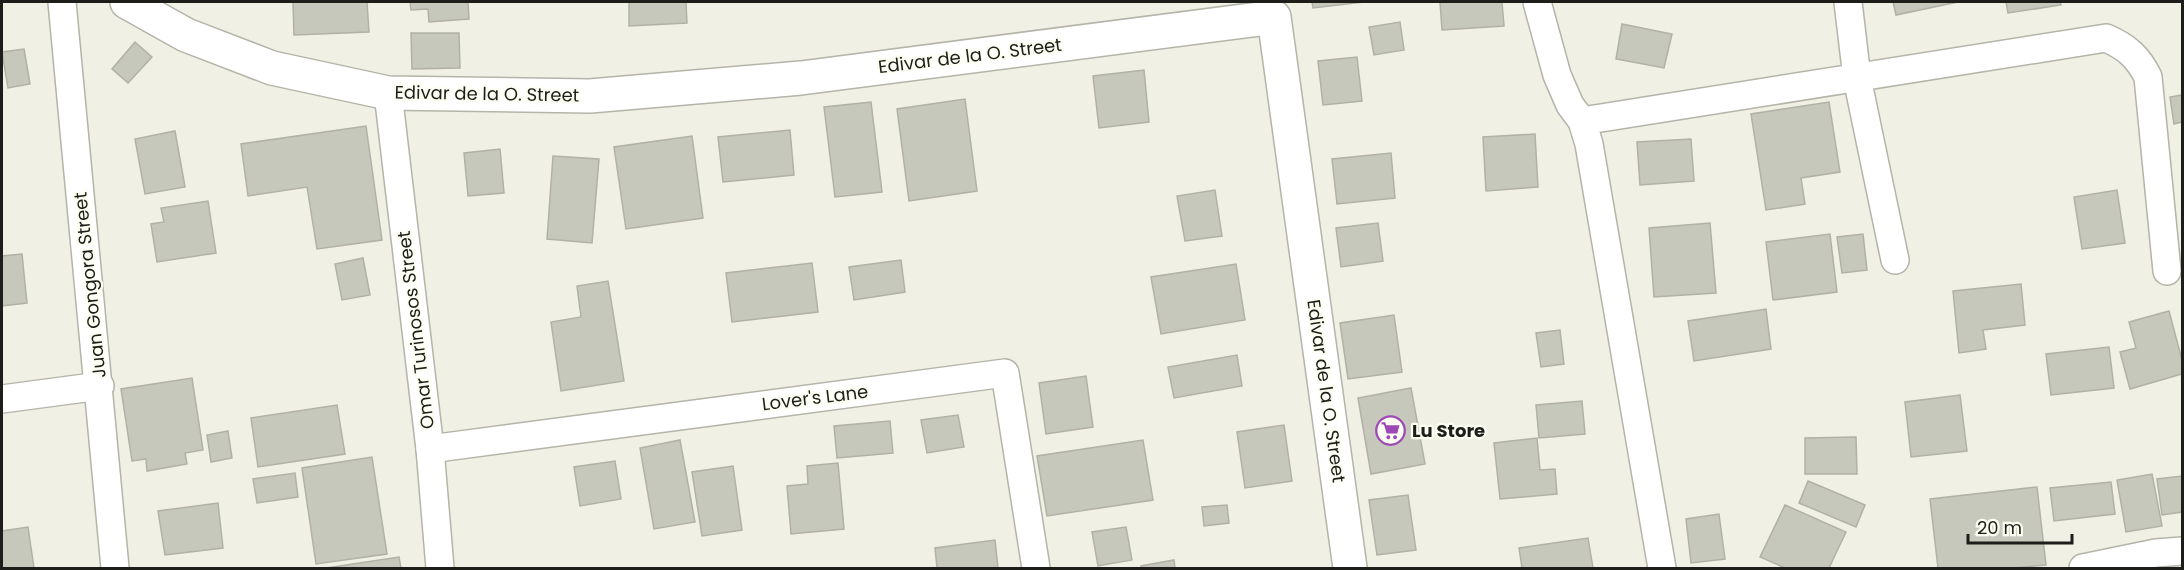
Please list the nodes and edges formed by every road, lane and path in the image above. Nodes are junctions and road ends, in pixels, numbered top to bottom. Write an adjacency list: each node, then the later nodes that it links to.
1 (62, 2): 10 (street, Juan Gongora Street)
2 (127, 2): 6 (street, Edivar de la O. Street)
3 (1538, 2): 7 (street)
4 (1848, 2): 5 (street)
5 (1857, 78): 7 (street); 8 (street); 9 (street)
6 (387, 93): 12 (street, Omar Turinosos Street); 17 (street, Edivar de la O. Street)
7 (1582, 121): 18 (street)
8 (1894, 260)
9 (2167, 270)
10 (99, 386): 11 (street); 14 (street, Juan Gongora Street)
11 (2, 399)
12 (430, 449): 15 (street, Omar Turinosos Street); 16 (street, Lover's Lane)
13 (2182, 551): 19 (street)
14 (115, 568)
15 (440, 568)
16 (1036, 568)
17 (1350, 568)
18 (1662, 568)
19 (2082, 568)

